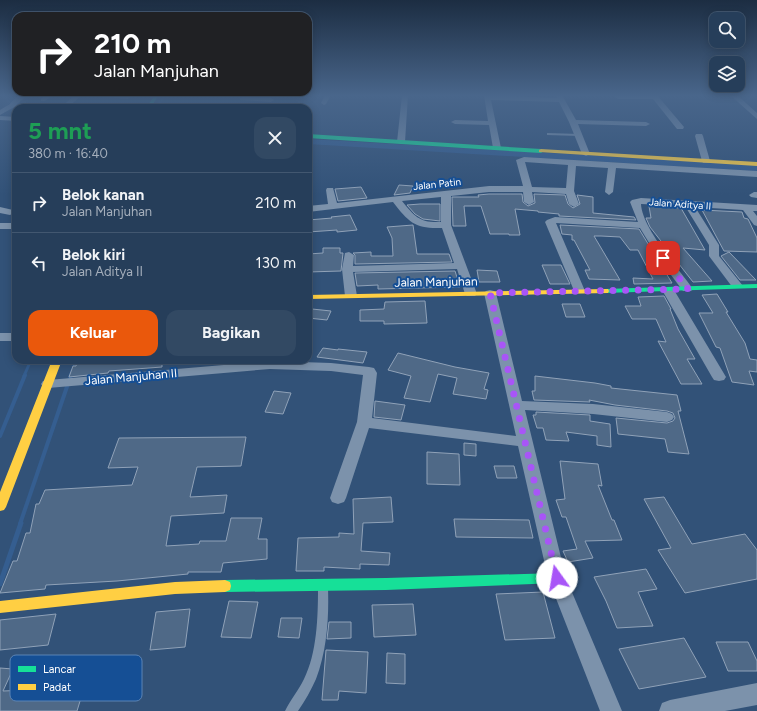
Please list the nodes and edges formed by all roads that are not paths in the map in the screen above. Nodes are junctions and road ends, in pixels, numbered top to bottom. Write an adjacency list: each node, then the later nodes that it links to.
1 (402, 128): 8 (street)
2 (492, 128): 9 (street)
3 (576, 128): 5 (street)
4 (548, 134): 5 (lane)
5 (579, 135): 10 (street)
6 (312, 136): 8 (main road)
7 (699, 136): 11 (street)
8 (401, 142): 9 (main road)
9 (497, 148): 10 (main road)
10 (586, 154): 11 (main road)
11 (706, 161): 13 (main road)
12 (572, 163): 14 (street); 16 (street); 18 (street)
13 (757, 164)
14 (612, 166): 15 (street); 19 (street)
15 (757, 174)
16 (528, 189): 18 (street, Jalan Patin); 20 (street, Jalan Patin); 22 (street)
17 (330, 190): 25 (street)
18 (570, 191): 23 (street)
19 (609, 192)
20 (446, 194): 21 (street, Jalan Patin); 33 (street)
21 (396, 200): 25 (street, Jalan Patin); 33 (street)
22 (529, 202)
23 (574, 204)
24 (688, 204): 26 (street, Jalan Aditya II); 30 (street, Jalan Aditya II); 37 (street)
25 (333, 206): 28 (street, Jalan Patin)
26 (746, 208): 27 (street, Jalan Aditya II); 29 (street)
27 (757, 208)
28 (312, 209)
29 (757, 222)
30 (644, 225): 39 (street, Jalan Aditya II); 41 (street)
31 (0, 226): 32 (street)
32 (12, 226)
33 (446, 226): 35 (street)
34 (349, 254): 36 (street)
35 (460, 266): 36 (street); 43 (street)
36 (347, 269): 44 (street)
37 (738, 286): 38 (main road, Jalan Manjuhan); 39 (main road, Jalan Manjuhan)
38 (757, 286)
39 (688, 289): 40 (main road, Jalan Manjuhan)
40 (668, 290): 41 (main road, Jalan Manjuhan); 49 (street)
41 (579, 291): 42 (main road, Jalan Manjuhan)
42 (490, 293): 43 (main road, Jalan Manjuhan); 51 (street)
43 (471, 294): 44 (main road, Jalan Manjuhan)
44 (351, 296): 45 (main road, Jalan Manjuhan)
45 (312, 297)
46 (0, 337): 47 (street)
47 (12, 337)
48 (56, 364): 50 (main road)
49 (719, 377)
50 (48, 384): 53 (street, Jalan Manjuhan II); 56 (main road)
51 (516, 405): 52 (street); 54 (street)
52 (667, 417)
53 (364, 422): 54 (street); 55 (street, Jalan Manjuhan II)
54 (525, 442): 57 (street)
55 (338, 498)
56 (0, 507)
57 (557, 578): 58 (main road); 62 (street)
58 (323, 584): 59 (main road); 61 (lane)
59 (0, 607)
60 (757, 694): 63 (street)
61 (291, 711)
62 (611, 711)
63 (670, 711)

